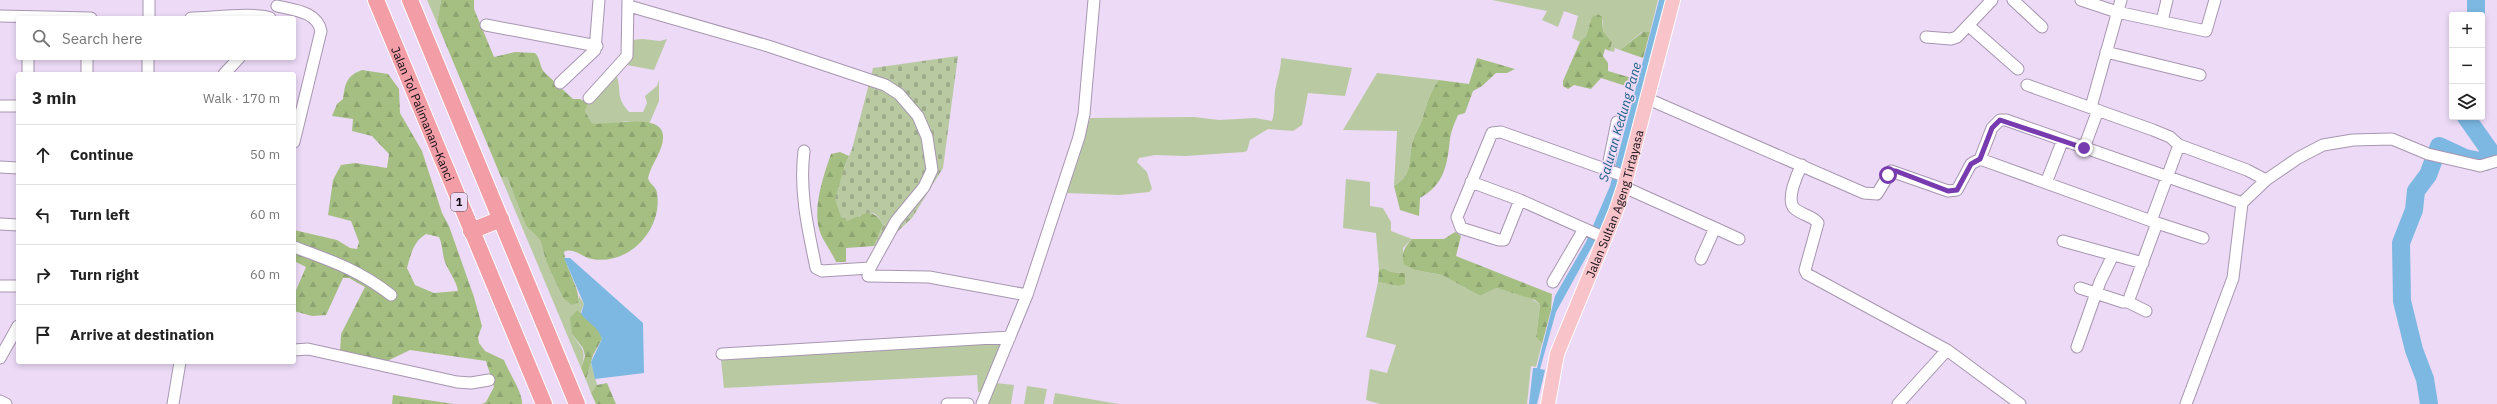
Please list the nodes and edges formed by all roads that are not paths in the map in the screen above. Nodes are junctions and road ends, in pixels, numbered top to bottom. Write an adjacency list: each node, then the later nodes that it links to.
1 (149, 0): 17 (street)
2 (376, 0): 69 (highway, Jalan Tol Palimanan–Kanci / 1)
3 (410, 0): 63 (highway)
4 (599, 0): 25 (street)
5 (1094, 0): 85 (street)
6 (1673, 0): 40 (main road, Jalan Sultan Ageng Tirtayasa)
7 (1992, 0): 22 (street)
8 (2012, 0): 23 (street)
9 (2081, 0): 15 (street)
10 (2121, 0): 15 (street)
11 (2167, 0): 20 (street)
12 (2215, 0): 20 (street)
13 (278, 3): 18 (street); 45 (street)
14 (629, 3): 39 (street); 78 (street)
15 (2117, 12): 20 (street); 26 (street)
16 (0, 16): 19 (street)
17 (149, 16)
18 (267, 16)
19 (16, 17)
20 (2162, 22)
21 (486, 25): 25 (street)
22 (1969, 26): 24 (street); 31 (street)
23 (2042, 27)
24 (1926, 37)
25 (597, 46): 37 (street)
26 (2106, 52): 36 (street); 43 (street)
27 (28, 60): 32 (street)
28 (87, 60): 33 (street)
29 (148, 60): 34 (street)
30 (237, 60): 35 (street)
31 (2018, 69)
32 (28, 72)
33 (87, 72)
34 (148, 72)
35 (226, 72)
36 (2200, 75)
37 (560, 83)
38 (2027, 85): 43 (street)
39 (589, 98)
40 (1648, 99): 52 (street); 57 (main road, Jalan Sultan Ageng Tirtayasa)
41 (0, 106): 42 (street)
42 (16, 106)
43 (2094, 109): 47 (street); 48 (street)
44 (1617, 122): 55 (street)
45 (296, 133)
46 (2062, 142): 48 (street); 50 (street); 60 (street)
47 (2179, 145): 56 (street); 58 (street)
48 (2084, 148): 56 (street)
49 (804, 151): 78 (street)
50 (1980, 159): 52 (street); 60 (street)
51 (2497, 161): 58 (street)
52 (1802, 165): 92 (street)
53 (0, 168): 54 (street)
54 (16, 168)
55 (1610, 172): 57 (street); 59 (street)
56 (2166, 177): 62 (street); 64 (street)
57 (1625, 180): 67 (street); 70 (main road, Jalan Sultan Ageng Tirtayasa)
58 (2266, 180): 62 (street)
59 (1471, 182): 61 (street); 61 (street)
60 (2046, 183): 64 (street)
61 (1520, 200): 68 (street)
62 (2242, 203): 108 (street)
63 (501, 219): 69 (highway); 101 (highway)
64 (2154, 222): 71 (street); 77 (street)
65 (0, 224): 66 (street)
66 (16, 224)
67 (1715, 228): 72 (street); 76 (street)
68 (1586, 230): 70 (street); 79 (street)
69 (471, 231): 100 (highway, Jalan Tol Palimanan–Kanci / 1)
70 (1603, 237): 105 (main road, Jalan Sultan Ageng Tirtayasa)
71 (2203, 238)
72 (1739, 239)
73 (2063, 242): 75 (street)
74 (296, 248): 83 (street)
75 (2113, 255): 77 (street); 84 (street)
76 (1701, 259)
77 (2143, 263): 86 (street)
78 (870, 268): 85 (street)
79 (1553, 282)
80 (0, 286): 81 (street)
81 (16, 286)
82 (2080, 288): 84 (street)
83 (391, 294)
84 (2096, 294): 86 (street); 90 (street)
85 (1027, 295): 89 (street)
86 (2128, 302): 87 (street)
87 (2146, 311)
88 (16, 330): 94 (street)
89 (1010, 337): 93 (street); 104 (street)
90 (2077, 346)
91 (296, 350): 96 (street)
92 (1947, 350): 106 (street); 107 (street)
93 (722, 354)
94 (0, 358)
95 (180, 364): 99 (street)
96 (489, 380)
97 (0, 401): 98 (street)
98 (6, 404)
99 (173, 404)
100 (544, 404)
101 (578, 404)
102 (947, 404): 103 (street)
103 (968, 404)
104 (982, 404)
105 (1548, 404)
106 (1898, 404)
107 (2020, 404)
108 (2186, 404)

